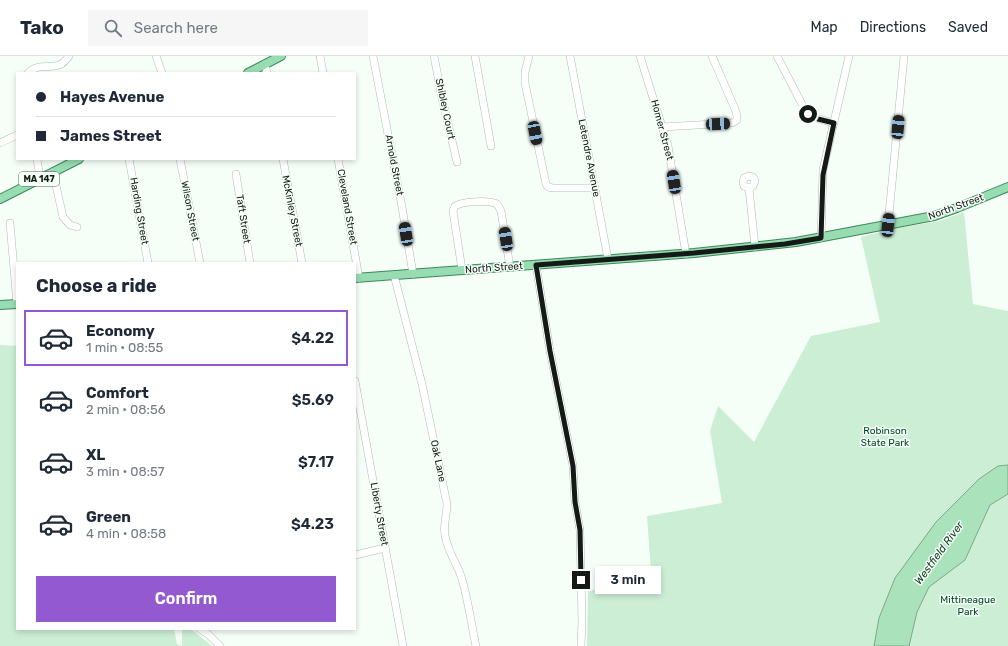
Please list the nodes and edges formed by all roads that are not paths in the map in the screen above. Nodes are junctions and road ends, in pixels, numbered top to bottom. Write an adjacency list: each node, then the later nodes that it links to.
1 (69, 56): 16 (street)
2 (156, 56): 17 (street)
3 (281, 56): 15 (main road)
4 (320, 56): 20 (street)
5 (373, 56): 56 (street, Arnold Street)
6 (434, 56): 33 (street, Shibley Court)
7 (475, 56): 26 (street)
8 (529, 56): 38 (street)
9 (570, 56): 38 (street, Letendre Avenue)
10 (640, 56): 22 (street, Homer Street)
11 (712, 56): 22 (street)
12 (777, 56): 21 (street)
13 (849, 56): 21 (street)
14 (904, 56): 42 (street)
15 (265, 64): 18 (main road); 19 (street)
16 (30, 72)
17 (162, 72)
18 (250, 72)
19 (266, 72)
20 (323, 72)
21 (834, 123): 44 (street)
22 (662, 127): 46 (street, Homer Street)
23 (14, 136): 24 (street); 25 (street)
24 (0, 139)
25 (0, 143)
26 (491, 146)
27 (37, 160): 36 (street)
28 (77, 160): 34 (main road, MA 147)
29 (129, 160): 48 (street, Harding Street)
30 (180, 160): 49 (street, Wilson Street)
31 (283, 160): 51 (street, McKinley Street)
32 (338, 160): 52 (street, Cleveland Street)
33 (457, 162)
34 (53, 172): 36 (main road, MA 147); 43 (street)
35 (236, 174): 50 (street, Taft Street)
36 (40, 178): 40 (main road, MA 147)
37 (1008, 187): 42 (main road, North Street)
38 (595, 188): 47 (street, Letendre Avenue)
39 (749, 188): 45 (street)
40 (0, 199)
41 (10, 223): 59 (street)
42 (888, 225): 44 (main road, North Street)
43 (77, 227)
44 (821, 238): 45 (main road, North Street)
45 (755, 247): 46 (main road, North Street)
46 (686, 254): 47 (main road, North Street)
47 (608, 260): 53 (main road, North Street)
48 (148, 262)
49 (200, 262)
50 (250, 262)
51 (302, 262)
52 (354, 262)
53 (536, 265): 54 (main road, North Street); 69 (street)
54 (510, 267): 55 (main road, North Street); 55 (street)
55 (462, 270): 56 (main road, North Street)
56 (413, 274): 57 (main road, North Street)
57 (394, 275): 58 (main road, North Street); 68 (street, Oak Lane)
58 (357, 278)
59 (16, 292)
60 (16, 304): 61 (main road)
61 (0, 305)
62 (356, 387): 63 (street, Liberty Street)
63 (385, 548): 64 (street); 67 (street, Liberty Street)
64 (356, 555)
65 (202, 630): 66 (street)
66 (220, 646)
67 (403, 646)
68 (476, 646)
69 (581, 646)

